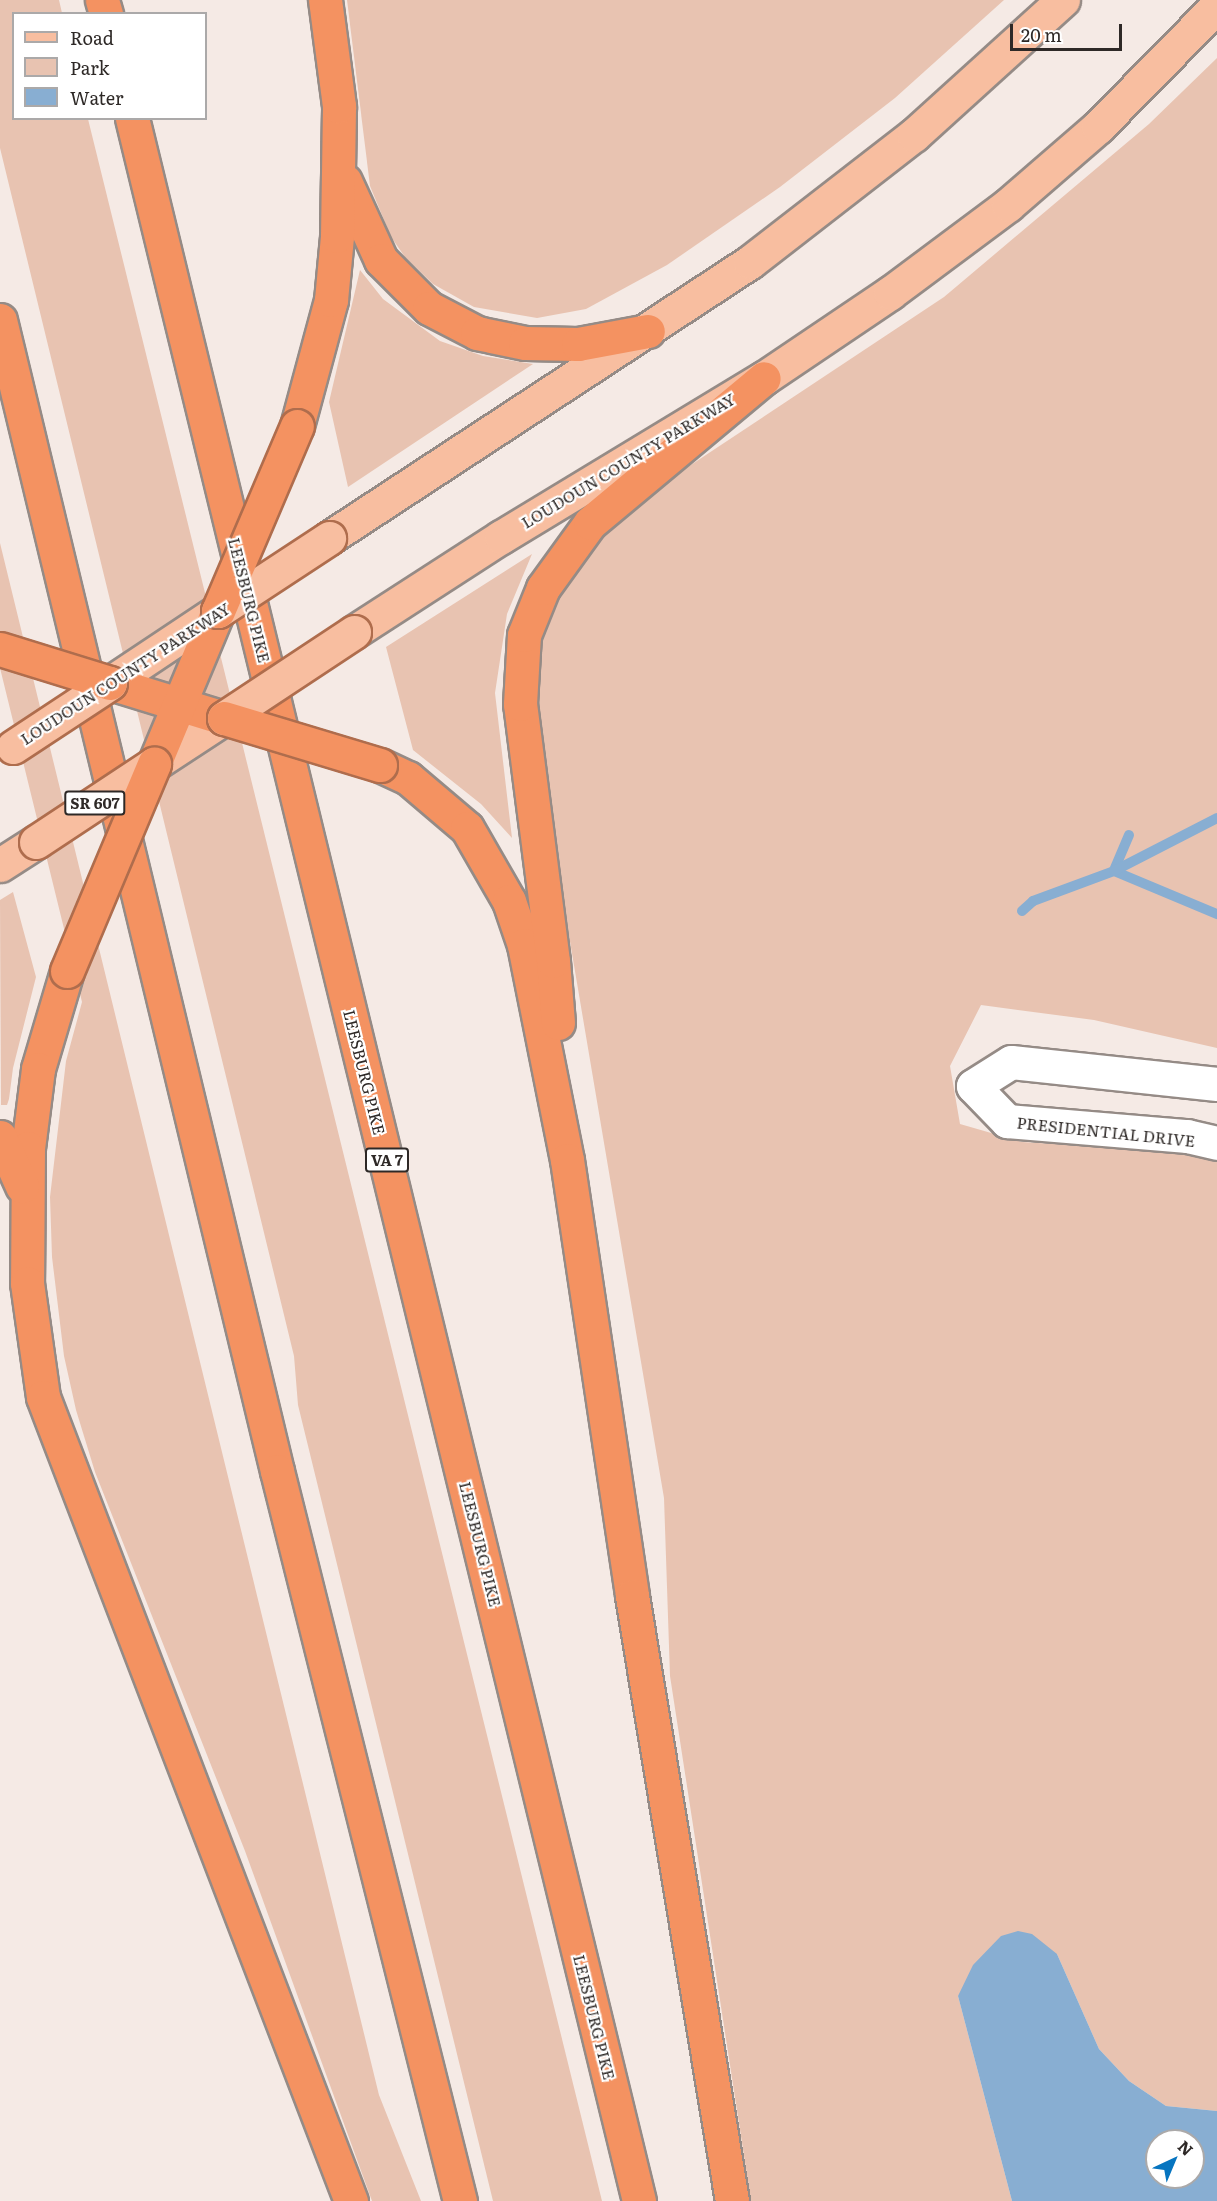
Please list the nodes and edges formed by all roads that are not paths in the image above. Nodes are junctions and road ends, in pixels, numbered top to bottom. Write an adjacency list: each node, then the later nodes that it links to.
1 (325, 0): 5 (highway)
2 (1063, 0): 7 (main road, LOUDOUN COUNTY PARKWAY)
3 (1217, 6): 8 (main road, LOUDOUN COUNTY PARKWAY / SR 607)
4 (132, 120): 24 (highway, LEESBURG PIKE / VA 7)
5 (341, 172): 7 (highway); 9 (highway, bridge)
6 (0, 320): 23 (highway)
7 (648, 331): 9 (main road, LOUDOUN COUNTY PARKWAY, bridge)
8 (764, 378): 13 (main road, LOUDOUN COUNTY PARKWAY / SR 607, bridge); 20 (highway)
9 (218, 611): 11 (main road, LOUDOUN COUNTY PARKWAY); 12 (highway)
10 (0, 649): 11 (highway, bridge)
11 (110, 683): 12 (highway); 14 (main road, LOUDOUN COUNTY PARKWAY, bridge)
12 (179, 704): 13 (highway); 15 (highway)
13 (224, 718): 15 (main road, LOUDOUN COUNTY PARKWAY / SR 607); 20 (highway, bridge)
14 (7, 751)
15 (154, 764): 16 (main road, LOUDOUN COUNTY PARKWAY / SR 607, bridge); 21 (highway, bridge)
16 (0, 865)
17 (1217, 1084): 19 (street, PRESIDENTIAL DRIVE)
18 (0, 1137): 21 (highway)
19 (1217, 1143)
20 (567, 1160): 25 (highway)
21 (26, 1196): 22 (highway)
22 (351, 2201)
23 (460, 2201)
24 (639, 2201)
25 (732, 2201)

